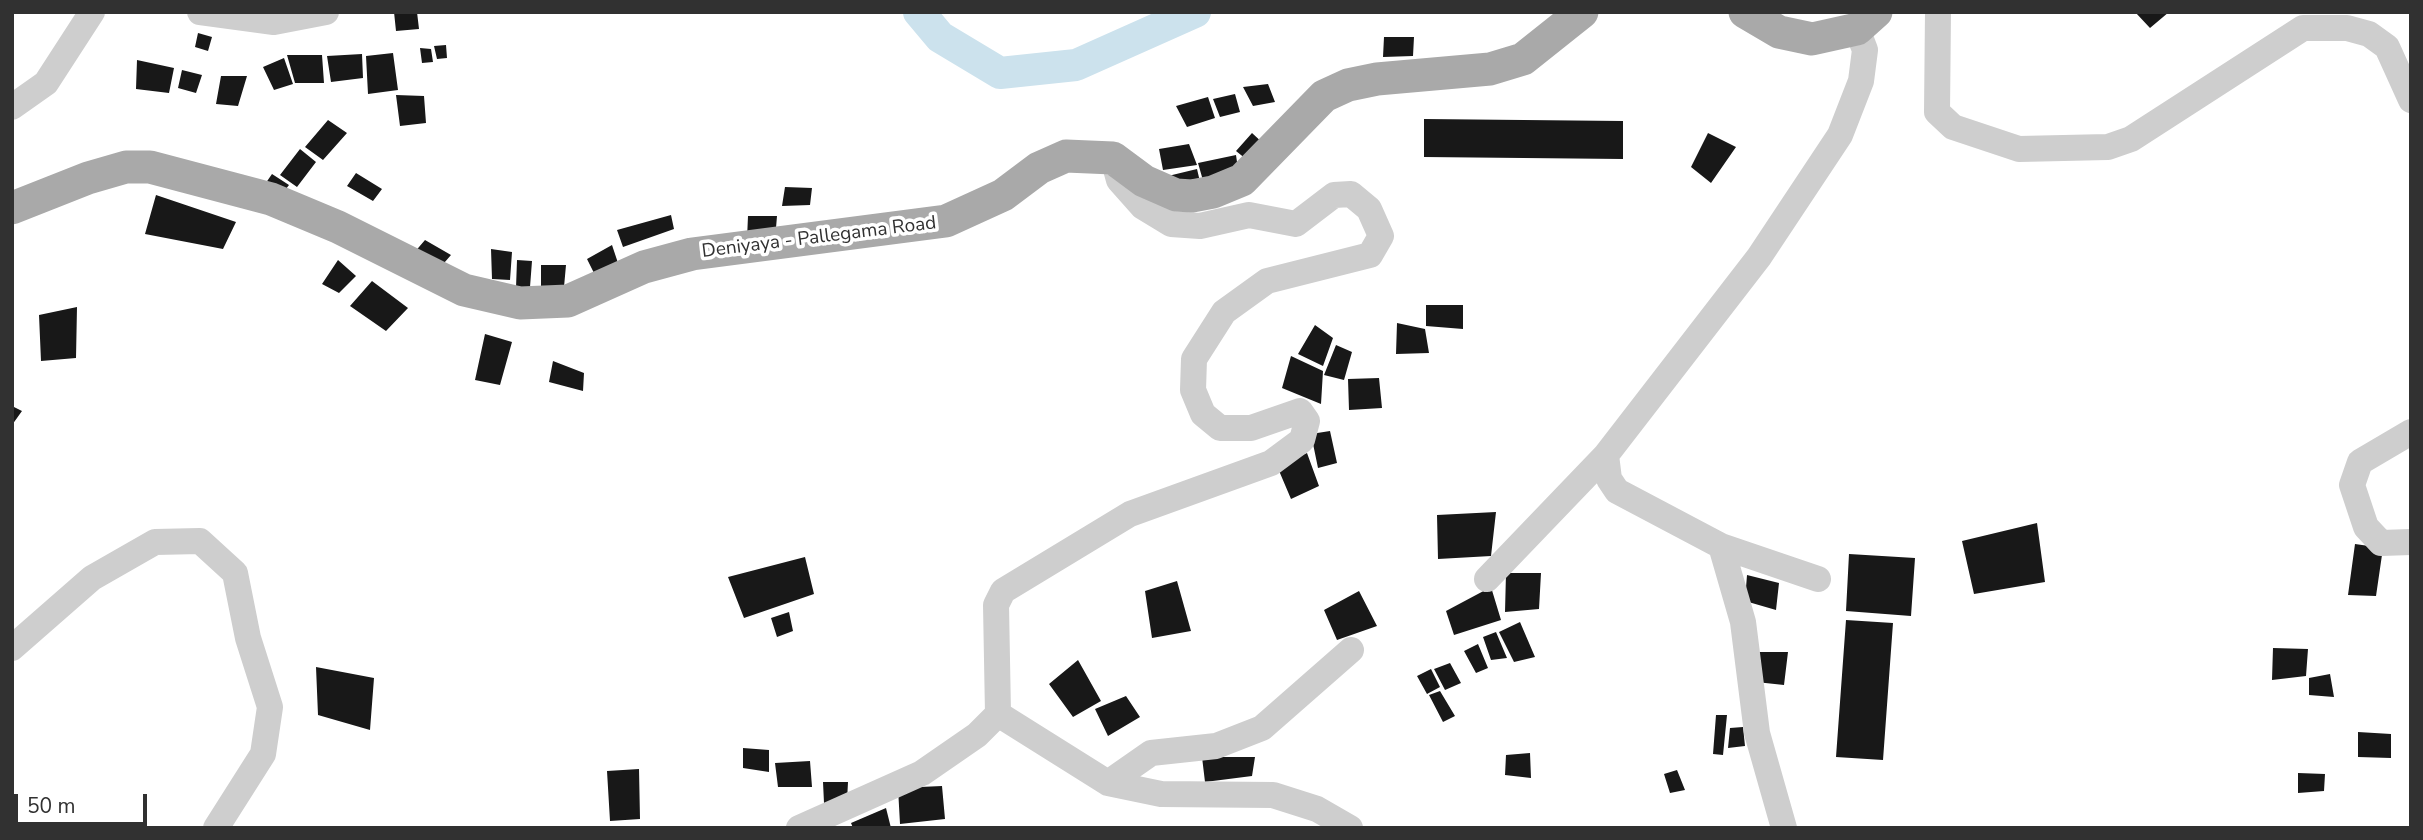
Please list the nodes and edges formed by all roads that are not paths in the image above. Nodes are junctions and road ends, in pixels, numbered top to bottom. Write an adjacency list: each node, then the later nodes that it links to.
1 (92, 12): 9 (street)
2 (200, 12): 3 (street)
3 (326, 12)
4 (1582, 12): 10 (main road)
5 (1745, 12): 7 (main road)
6 (1938, 12): 8 (street)
7 (1867, 21): 13 (street)
8 (2411, 100)
9 (12, 107)
10 (1113, 158): 11 (main road, Deniyaya - Pallegama Road); 20 (street)
11 (12, 208)
12 (2411, 432): 14 (street)
13 (1606, 455): 15 (street); 16 (street)
14 (2411, 542)
15 (1721, 546): 17 (street); 25 (street)
16 (1486, 579)
17 (1818, 579)
18 (12, 648): 22 (street)
19 (1351, 650): 21 (street)
20 (998, 715): 21 (street); 23 (street)
21 (1108, 783): 24 (street)
22 (216, 828)
23 (799, 828)
24 (1350, 828)
25 (1784, 828)

